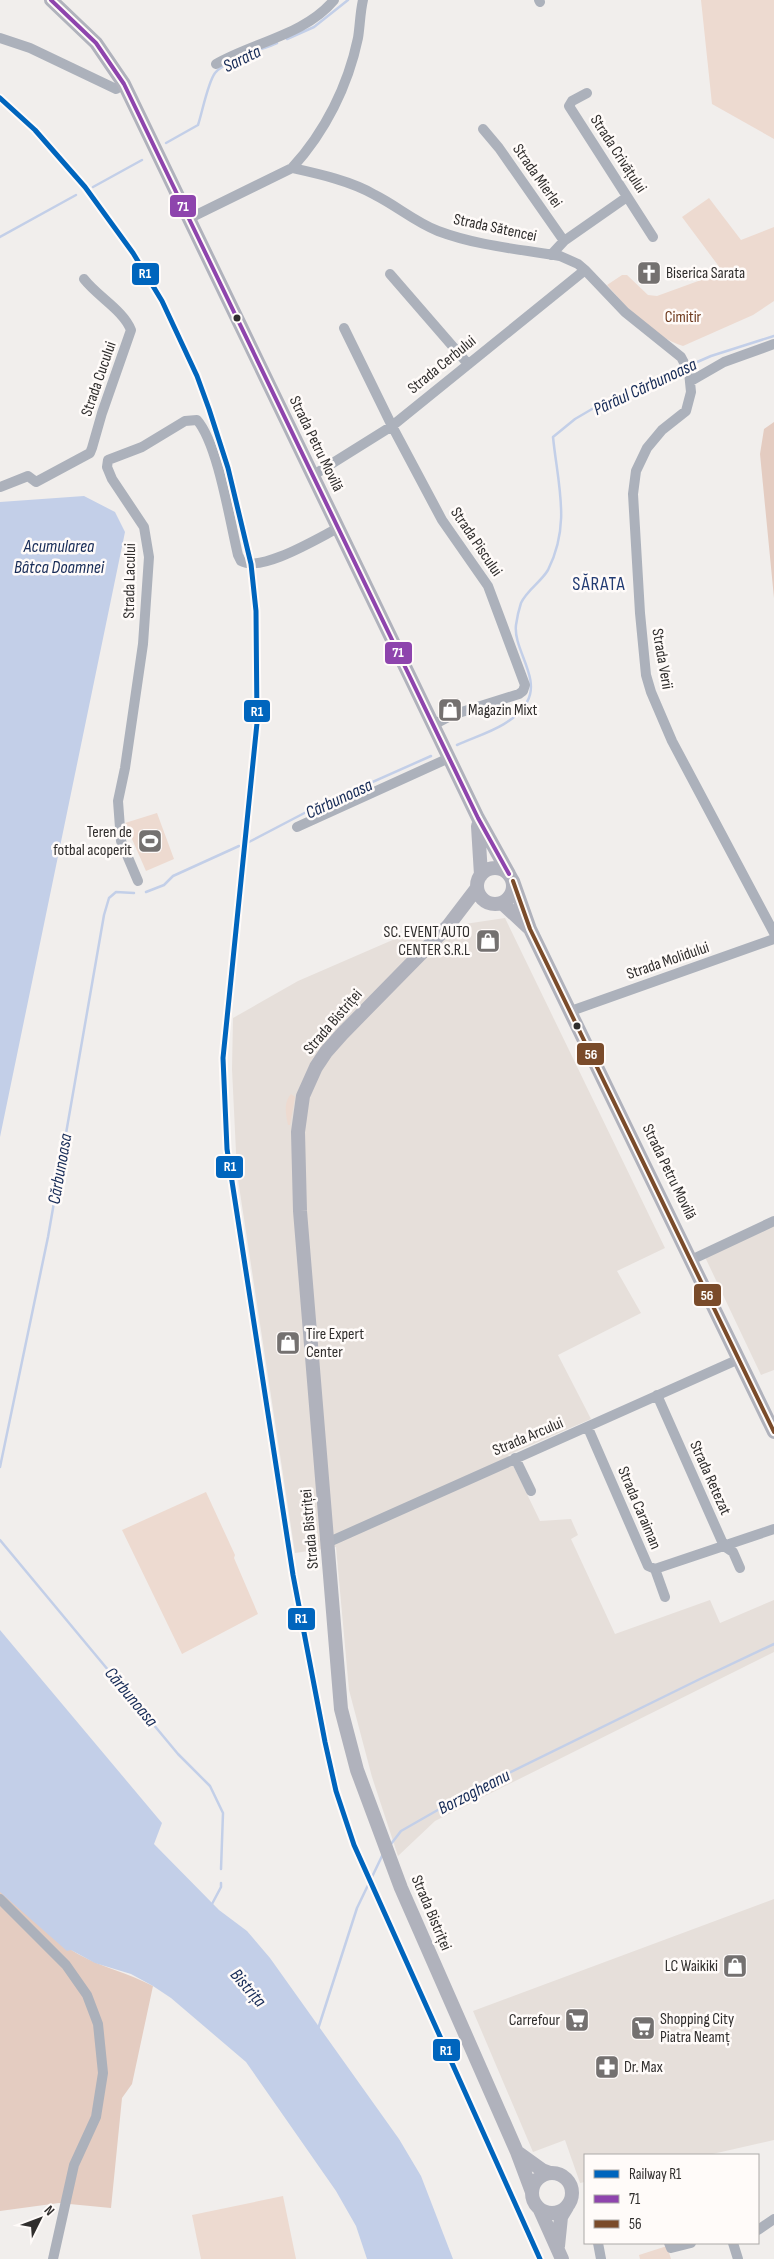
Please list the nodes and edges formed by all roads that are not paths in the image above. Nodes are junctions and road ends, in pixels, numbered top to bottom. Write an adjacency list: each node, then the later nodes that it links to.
1 (51, 0): 6 (main road, Strada Petru Movilă)
2 (334, 0): 5 (street)
3 (362, 0): 9 (street)
4 (0, 38): 6 (street)
5 (216, 64)
6 (124, 84): 11 (main road, Strada Petru Movilă)
7 (587, 93): 10 (street, Strada Crivățului)
8 (483, 129): 13 (street, Strada Mierlei)
9 (292, 168): 11 (street); 14 (street, Strada Sătencei)
10 (627, 197): 12 (street, Strada Crivățului); 13 (street, Strada Sătencei)
11 (188, 219): 25 (main road, Strada Petru Movilă)
12 (653, 237)
13 (564, 241): 14 (street, Strada Sătencei)
14 (551, 254): 15 (street)
15 (585, 270): 20 (street, Strada Cerbului); 21 (street)
16 (390, 274): 20 (street)
17 (84, 279): 23 (street, Strada Cucului)
18 (344, 328): 22 (street, Strada Piscului)
19 (774, 344): 21 (street)
20 (468, 364): 22 (street, Strada Cerbului)
21 (689, 372): 38 (street, Strada Verii)
22 (392, 426): 25 (street, Strada Cerbului); 28 (street, Strada Piscului)
23 (92, 448): 24 (street); 26 (street)
24 (108, 460): 27 (street); 34 (street, Strada Lacului)
25 (312, 476): 27 (main road, Strada Petru Movilă)
26 (0, 487)
27 (338, 528): 28 (main road, Strada Petru Movilă)
28 (433, 725): 29 (main road, Strada Petru Movilă)
29 (449, 758): 30 (main road, Strada Petru Movilă); 31 (street)
30 (478, 818): 32 (main road, Strada Petru Movilă); 33 (main road, Strada Petru Movilă)
31 (297, 826)
32 (511, 877): 33 (main road); 35 (main road); 37 (main road, Strada Petru Movilă)
33 (479, 881): 35 (main road); 36 (main road, Strada Bistriței)
34 (138, 882)
35 (495, 903): 36 (main road, Strada Bistriței); 37 (main road, Strada Petru Movilă)
36 (448, 926): 50 (main road, Strada Bistriței)
37 (530, 929): 40 (main road, Strada Petru Movilă)
38 (774, 933)
39 (774, 939): 40 (street, Strada Molidului)
40 (571, 1012): 42 (main road, Strada Petru Movilă)
41 (774, 1221): 42 (street)
42 (692, 1260): 43 (main road, Strada Petru Movilă)
43 (739, 1359): 44 (street, Strada Arcului); 46 (main road, Strada Petru Movilă)
44 (657, 1396): 45 (street, Strada Arcului); 51 (street, Strada Retezat)
45 (588, 1428): 47 (street, Strada Arcului); 53 (street, Strada Caraiman)
46 (774, 1432)
47 (515, 1458): 48 (street); 50 (street, Strada Arcului)
48 (531, 1491)
49 (774, 1530): 51 (street)
50 (329, 1542): 56 (main road, Strada Bistriței)
51 (724, 1546): 52 (street, Strada Retezat); 53 (street)
52 (740, 1568)
53 (655, 1569): 54 (street, Strada Caraiman)
54 (665, 1597)
55 (0, 1899): 68 (street)
56 (517, 2152): 57 (main road); 58 (main road, Strada Bistriței)
57 (550, 2173): 58 (main road); 59 (main road)
58 (532, 2192): 60 (main road)
59 (567, 2207): 60 (main road); 67 (main road)
60 (540, 2210): 67 (main road)
61 (774, 2219): 62 (street)
62 (759, 2229)
63 (598, 2244): 69 (street)
64 (669, 2244): 65 (street)
65 (688, 2244)
66 (735, 2244): 70 (street)
67 (560, 2254)
68 (53, 2259)
69 (602, 2259)
70 (738, 2259)

